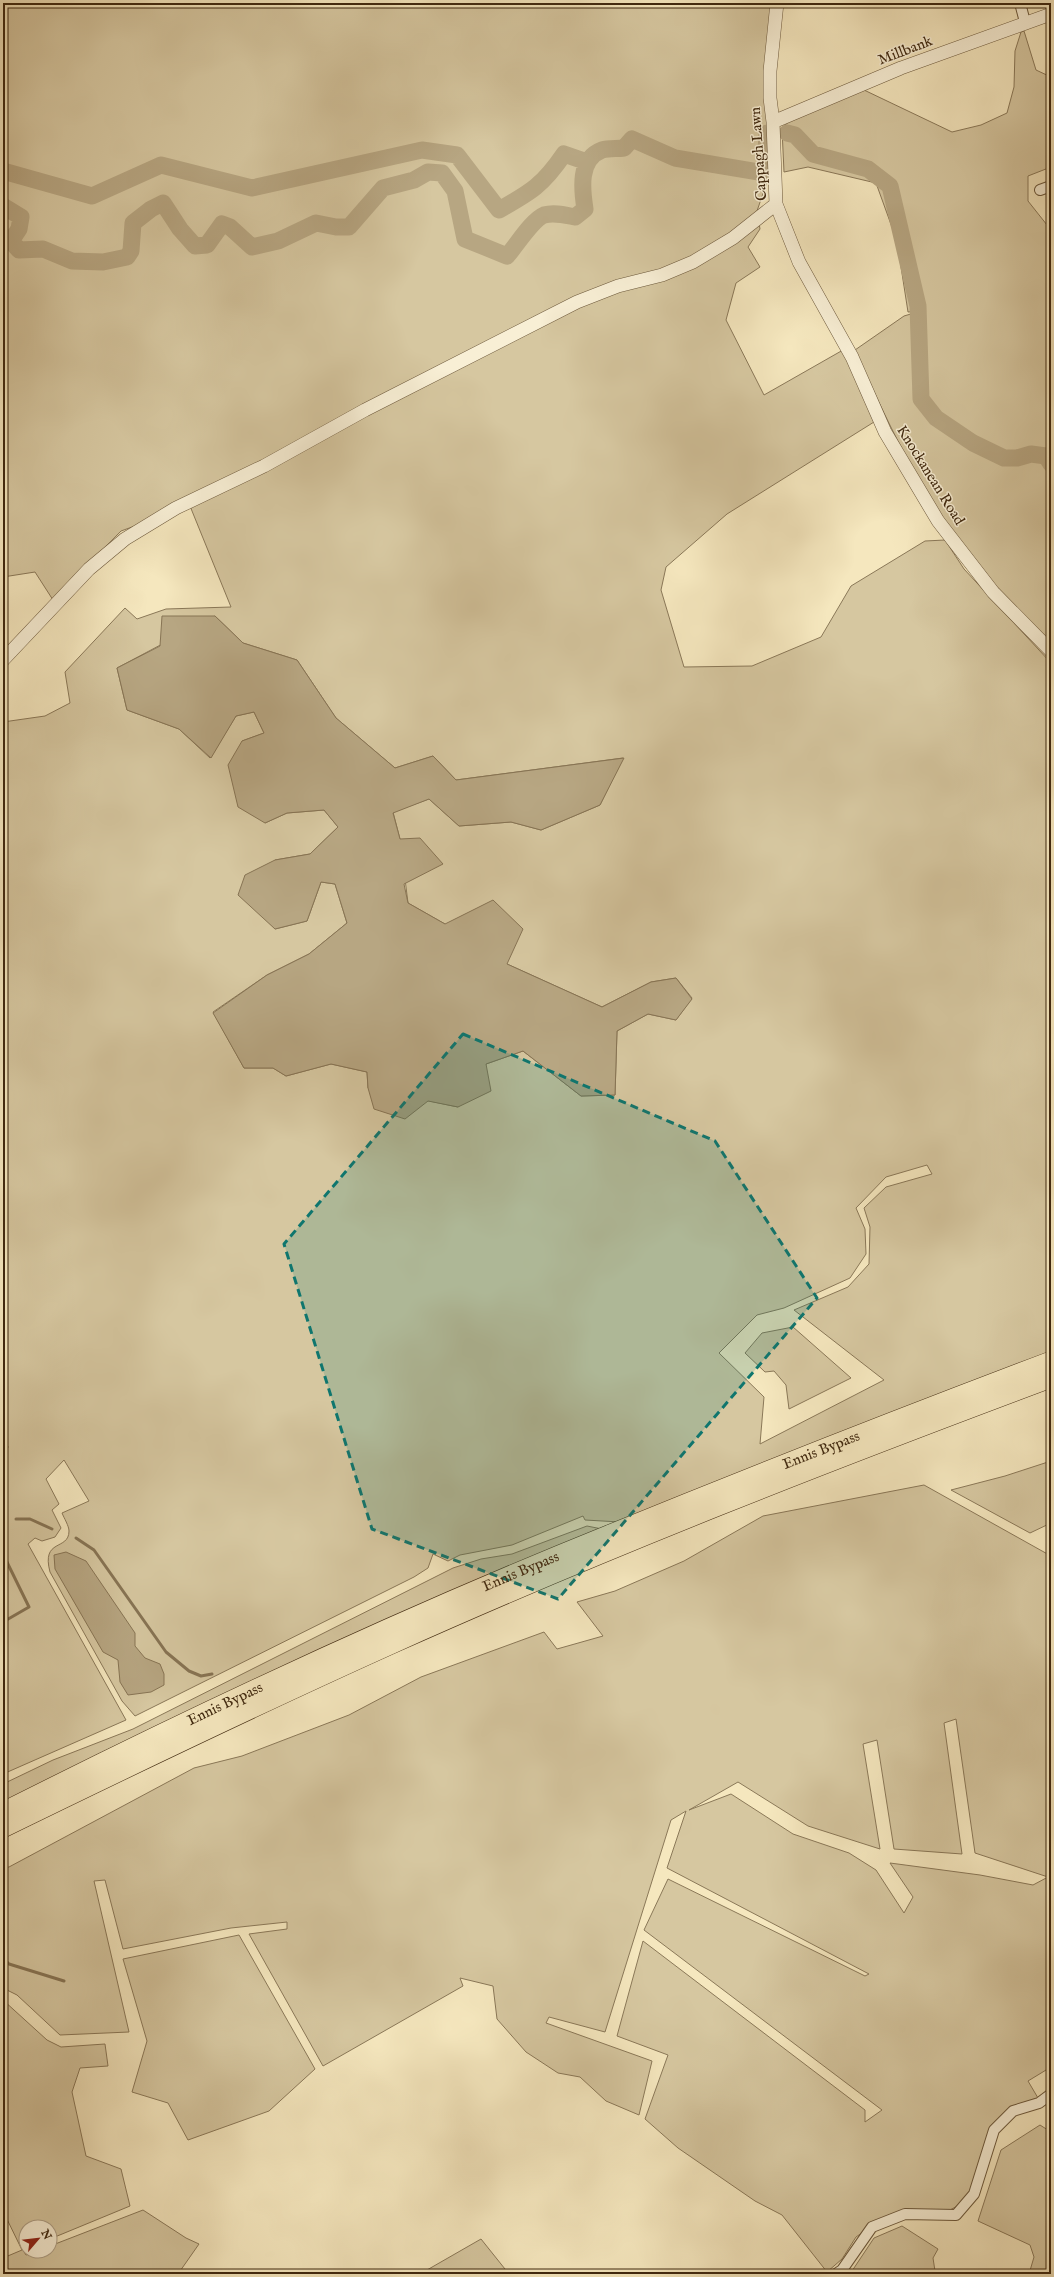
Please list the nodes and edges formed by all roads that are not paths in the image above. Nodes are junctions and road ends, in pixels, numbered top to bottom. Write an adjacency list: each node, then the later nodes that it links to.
1 (777, 3): 5 (street, Cappagh Lawn)
2 (1020, 3): 4 (street)
3 (1051, 14): 4 (street, Millbank)
4 (1025, 22): 5 (street, Millbank)
5 (773, 122): 8 (street, Cappagh Lawn)
6 (1051, 186): 7 (street)
7 (1040, 190)
8 (776, 204): 9 (street, Cappagh Lawn); 11 (street)
9 (852, 357): 10 (street, Knockanean Road)
10 (1051, 651)
11 (3, 660)
12 (1051, 1361): 14 (highway, Ennis Bypass)
13 (1051, 1378): 15 (highway, Ennis Bypass)
14 (3, 1812)
15 (3, 1828)
16 (1051, 2094): 17 (street)
17 (836, 2274)

